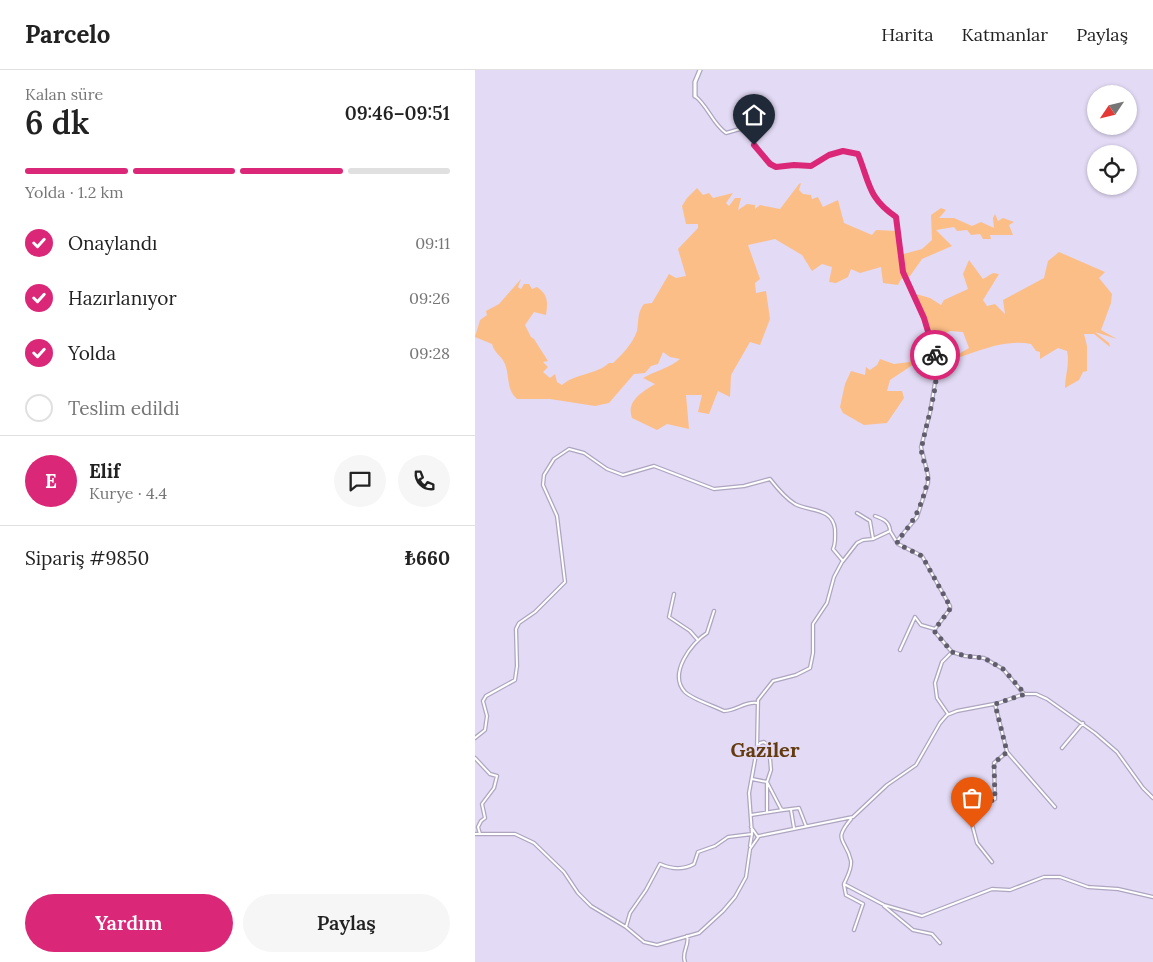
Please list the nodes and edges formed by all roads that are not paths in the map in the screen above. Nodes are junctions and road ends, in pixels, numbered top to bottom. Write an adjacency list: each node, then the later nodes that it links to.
1 (700, 70): 2 (street)
2 (695, 96): 7 (street)
3 (857, 513): 6 (street)
4 (875, 516): 5 (street)
5 (890, 531): 6 (street); 7 (street)
6 (873, 538): 8 (street)
7 (897, 541): 11 (street)
8 (843, 561): 16 (street); 20 (street)
9 (674, 594): 12 (street)
10 (714, 611): 12 (street)
11 (935, 629): 13 (street); 14 (street)
12 (697, 639): 16 (street)
13 (900, 650)
14 (952, 652): 15 (street); 18 (street)
15 (1025, 694): 17 (street); 19 (street)
16 (757, 703): 22 (street)
17 (995, 704): 18 (street); 23 (street)
18 (949, 714): 33 (street)
19 (1083, 723): 21 (street); 27 (street)
20 (475, 738)
21 (1062, 748)
22 (757, 749): 25 (street); 26 (street)
23 (1007, 752): 28 (street); 42 (street)
24 (475, 758): 38 (street)
25 (751, 779): 26 (street); 32 (street)
26 (767, 782): 29 (street); 31 (street)
27 (1153, 798)
28 (1055, 807)
29 (783, 810): 30 (street); 31 (street)
30 (791, 810): 34 (street); 36 (street)
31 (767, 811): 32 (street)
32 (751, 814): 35 (street)
33 (853, 817): 34 (street); 43 (street)
34 (806, 826): 36 (street)
35 (751, 827): 39 (street); 40 (street)
36 (794, 828): 40 (street)
37 (475, 834): 38 (street)
38 (480, 834): 46 (street)
39 (752, 834): 41 (street); 46 (street)
40 (758, 837): 41 (street)
41 (750, 848): 48 (street)
42 (992, 862)
43 (844, 884): 45 (street); 47 (street)
44 (1153, 897): 45 (street)
45 (884, 905): 49 (street)
46 (626, 927): 48 (street)
47 (854, 930)
48 (687, 936): 50 (street)
49 (940, 943)
50 (685, 962)

